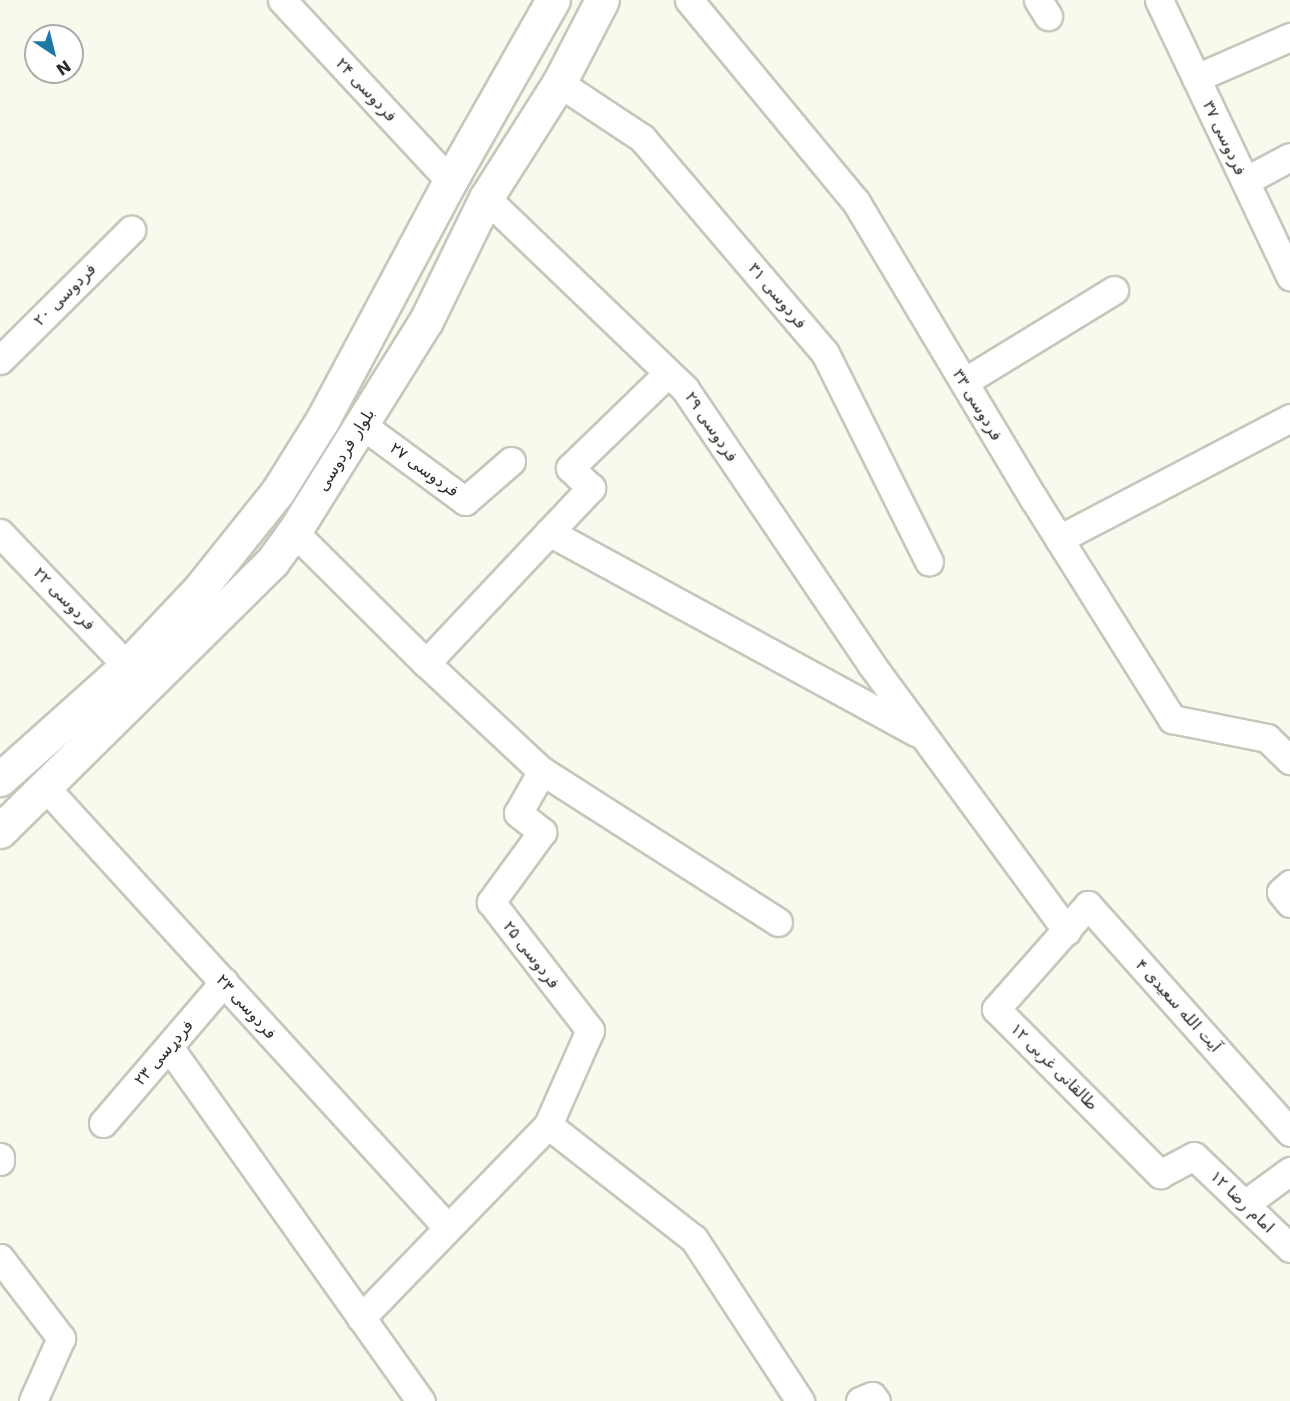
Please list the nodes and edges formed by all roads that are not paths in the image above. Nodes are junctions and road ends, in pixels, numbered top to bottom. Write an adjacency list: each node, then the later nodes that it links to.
1 (553, 0): 10 (main road)
2 (602, 0): 8 (main road, بلوار فردوسی)
3 (689, 0): 18 (street, فردوسی ۳۳)
4 (1159, 0): 7 (street, فردوسی ۳۷)
5 (296, 4): 10 (street, فردوسی ۲۴)
6 (1290, 37): 7 (street)
7 (1196, 78): 11 (street, فردوسی ۳۷)
8 (559, 83): 12 (main road, بلوار فردوسی); 27 (street, فردوسی ۳۱)
9 (1290, 157): 11 (street)
10 (450, 181): 29 (main road)
11 (1245, 181): 14 (street, فردوسی ۳۷)
12 (486, 198): 17 (street, فردوسی ۲۹); 21 (main road, بلوار فردوسی)
13 (131, 230): 16 (street, فردوسی ۲۰)
14 (1290, 276)
15 (1114, 290): 18 (street)
16 (0, 360)
17 (668, 373): 24 (street); 30 (street, فردوسی ۲۹)
18 (964, 382): 26 (street, فردوسی ۳۳)
19 (1290, 408): 20 (street)
20 (1290, 417): 26 (street)
21 (362, 425): 22 (street, فردوسی ۲۷); 23 (main road, بلوار فردوسی)
22 (511, 461)
23 (294, 532): 28 (street); 34 (main road, بلوار فردوسی)
24 (549, 532): 28 (street); 30 (street)
25 (2, 539): 29 (street, فردوسی ۲۲)
26 (1059, 539): 31 (street, فردوسی ۳۳)
27 (929, 562)
28 (426, 663): 32 (street)
29 (127, 666): 33 (main road)
30 (925, 738): 39 (street, فردوسی ۲۹)
31 (1290, 760)
32 (542, 771): 38 (street); 43 (street, فردوسی ۲۵)
33 (0, 779)
34 (46, 788): 35 (main road, بلوار فردوسی); 40 (street, فردوسی ۲۳)
35 (0, 831)
36 (1290, 884): 37 (street)
37 (1290, 903)
38 (778, 922)
39 (1067, 931): 44 (street, آیت الله سعیدی ۴); 45 (street, طالقانی غربی ۱۲)
40 (224, 982): 41 (street, فردړسی ۲۳); 48 (street, فردوسی ۲۳)
41 (169, 1047): 42 (street, فردړسی ۲۳); 51 (street)
42 (103, 1123)
43 (548, 1125): 48 (street); 54 (street)
44 (1290, 1132)
45 (1194, 1156): 47 (street, امام رضا ۱۲)
46 (1290, 1171): 47 (street)
47 (1245, 1204): 49 (street, امام رضا ۱۲)
48 (447, 1227): 51 (street)
49 (1290, 1248)
50 (0, 1258): 52 (street)
51 (362, 1318): 53 (street)
52 (33, 1401)
53 (421, 1401)
54 (800, 1401)
55 (860, 1401): 56 (street)
56 (876, 1401)

